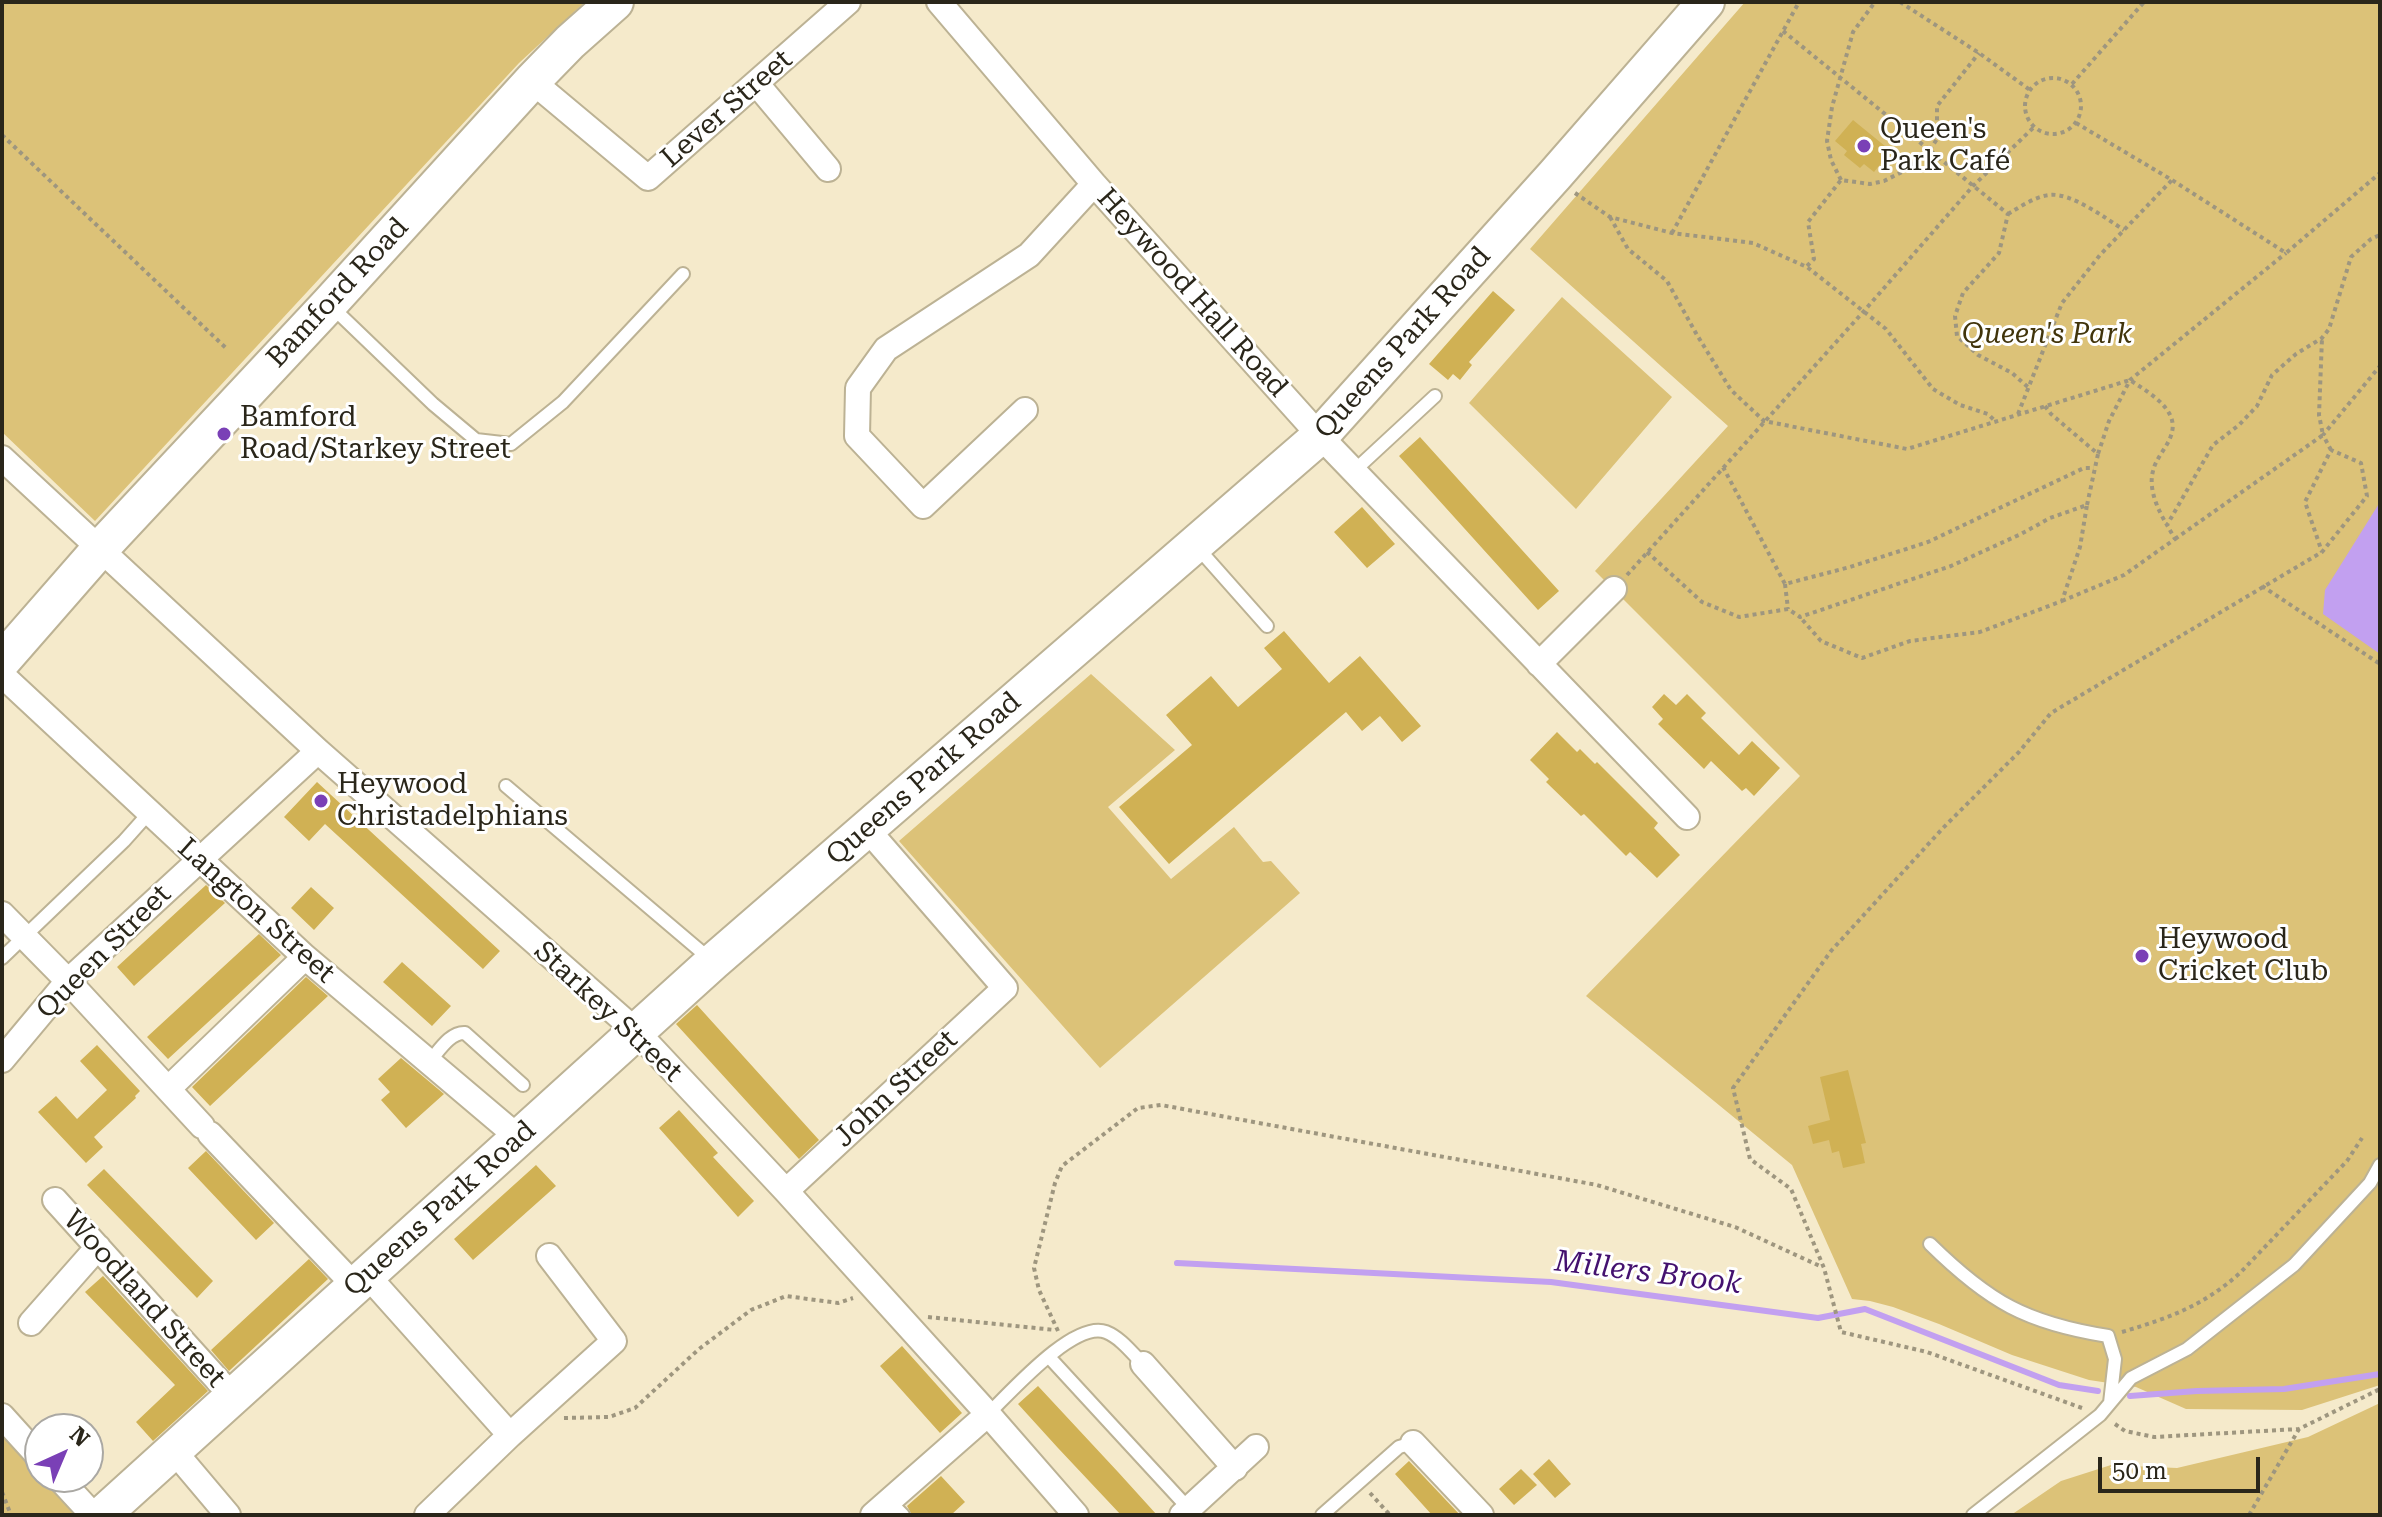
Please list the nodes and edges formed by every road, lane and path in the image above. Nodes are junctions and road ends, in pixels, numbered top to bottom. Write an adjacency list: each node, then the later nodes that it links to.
1 (615, 2): 12 (street, Bamford Road)
2 (848, 2): 13 (street, Lever Street)
3 (939, 2): 25 (street, Heywood Hall Road)
4 (1706, 2): 22 (street, Queens Park Road)
5 (1799, 2): 9 (path)
6 (1875, 2): 11 (path)
7 (1900, 2): 10 (path)
8 (2144, 2): 14 (path)
9 (1783, 31): 11 (path); 30 (path)
10 (1979, 53): 15 (path); 19 (path)
11 (1839, 76): 19 (path); 23 (path)
12 (532, 81): 13 (street, Lever Street); 35 (street, Bamford Road)
13 (756, 83): 20 (street)
14 (2072, 84): 15 (path); 16 (path)
15 (2030, 90): 17 (path)
16 (2076, 123): 17 (path); 24 (path)
17 (2034, 127): 26 (path)
18 (2, 135): 38 (path)
19 (1929, 151): 23 (path); 26 (path)
20 (828, 169)
21 (2380, 173): 32 (path)
22 (1555, 175): 28 (path); 49 (street, Queens Park Road)
23 (1841, 180): 33 (path)
24 (2172, 180): 29 (path); 32 (path)
25 (1094, 184): 44 (street); 49 (street, Heywood Hall Road)
26 (1973, 186): 27 (path); 36 (path)
27 (2008, 214): 29 (path); 41 (path)
28 (1610, 217): 30 (path); 46 (path)
29 (2125, 230): 41 (path)
30 (1672, 233): 33 (path)
31 (2380, 235): 37 (path)
32 (2286, 253): 40 (path)
33 (1807, 267): 36 (path)
34 (683, 274): 35 (lane)
35 (329, 304): 60 (street, Bamford Road)
36 (1864, 311): 46 (path); 47 (path)
37 (2322, 338): 48 (path); 57 (path)
38 (228, 350)
39 (2380, 366): 48 (path)
40 (2130, 380): 43 (path); 51 (path); 57 (path)
41 (2029, 388): 45 (path)
42 (1435, 396): 55 (lane)
43 (2045, 406): 45 (path); 51 (path)
44 (1025, 410)
45 (2018, 414): 47 (path)
46 (1764, 421): 47 (path); 53 (path)
47 (1995, 421)
48 (2323, 435): 50 (path); 58 (path)
49 (1320, 436): 55 (street, Heywood Hall Road); 59 (street, Queens Park Road)
50 (2331, 450): 62 (path); 62 (path)
51 (2098, 454): 54 (path)
52 (2, 458): 60 (street, Starkey Street)
53 (1723, 467): 61 (path); 63 (path)
54 (2094, 468): 56 (path); 63 (path)
55 (1354, 471): 71 (street, Heywood Hall Road)
56 (2087, 505): 66 (path); 68 (path)
57 (2167, 525): 58 (path)
58 (2175, 539): 66 (path)
59 (1195, 545): 69 (lane); 78 (street, Queens Park Road)
60 (99, 550): 70 (street, Bamford Road); 74 (street, Starkey Street)
61 (1647, 552): 65 (path); 67 (path)
62 (2322, 552): 64 (path)
63 (1785, 584): 67 (path)
64 (2262, 586): 72 (path); 99 (path)
65 (1614, 589): 71 (street)
66 (2062, 601): 68 (path)
67 (1788, 609): 68 (path)
68 (1800, 617)
69 (1267, 626)
70 (2, 661)
71 (1539, 664): 77 (street, Heywood Hall Road)
72 (2380, 664)
73 (2, 675): 76 (street, Langton Street)
74 (318, 751): 79 (street, Queen Street); 86 (street, Starkey Street)
75 (506, 786): 84 (lane)
76 (149, 813): 79 (street, Langton Street); 81 (lane)
77 (1687, 817)
78 (867, 829): 84 (street, Queens Park Road); 94 (street, John Street)
79 (199, 860): 82 (street, Langton Street); 85 (street, Queen Street)
80 (2, 914): 81 (street)
81 (23, 936): 83 (lane); 85 (street)
82 (305, 957): 88 (street, Langton Street); 90 (street)
83 (2, 958)
84 (713, 962): 86 (street, Queens Park Road)
85 (68, 981): 87 (street, Queen Street); 90 (street)
86 (636, 1031): 91 (street, Queens Park Road); 94 (street, Starkey Street)
87 (2, 1060)
88 (429, 1062): 89 (lane); 91 (street, Langton Street)
89 (523, 1085)
90 (168, 1089): 100 (street)
91 (519, 1138): 100 (street, Queens Park Road)
92 (2362, 1138): 105 (path)
93 (2380, 1165): 111 (lane)
94 (786, 1191): 101 (street, Starkey Street)
95 (55, 1200): 97 (street, Woodland Street)
96 (1930, 1244): 105 (lane)
97 (98, 1247): 103 (street); 110 (street, Woodland Street)
98 (549, 1256): 112 (street)
99 (1824, 1268): 104 (path); 114 (path)
100 (361, 1281): 110 (street, Queens Park Road); 117 (street)
101 (876, 1291): 112 (path); 113 (street, Starkey Street)
102 (922, 1316): 104 (path)
103 (31, 1323)
104 (1057, 1330): 106 (path)
105 (2108, 1336): 111 (lane)
106 (1064, 1343): 107 (lane); 108 (lane)
107 (1049, 1357): 113 (lane); 127 (lane)
108 (1143, 1364): 122 (street)
109 (2380, 1389): 116 (path)
110 (233, 1397): 121 (street, Queens Park Road)
111 (2110, 1403): 114 (lane)
112 (536, 1411): 117 (street)
113 (988, 1414): 126 (street); 133 (street, Starkey Street)
114 (2100, 1415): 116 (path); 137 (lane)
115 (2, 1416): 118 (street)
116 (2299, 1429): 138 (path)
117 (510, 1435): 132 (street)
118 (24, 1440)
119 (1413, 1443): 123 (lane); 136 (street)
120 (1256, 1447): 122 (street)
121 (174, 1451): 130 (street, Queens Park Road); 131 (street)
122 (1235, 1468): 127 (street)
123 (1360, 1482): 134 (lane); 135 (path)
124 (2, 1492): 128 (path)
125 (73, 1493): 129 (street)
126 (888, 1510)
127 (1186, 1512)
128 (11, 1515)
129 (93, 1515)
130 (102, 1515)
131 (228, 1515)
132 (427, 1515)
133 (1076, 1515)
134 (1322, 1515)
135 (1390, 1515)
136 (1481, 1515)
137 (1973, 1515)
138 (2249, 1515)

